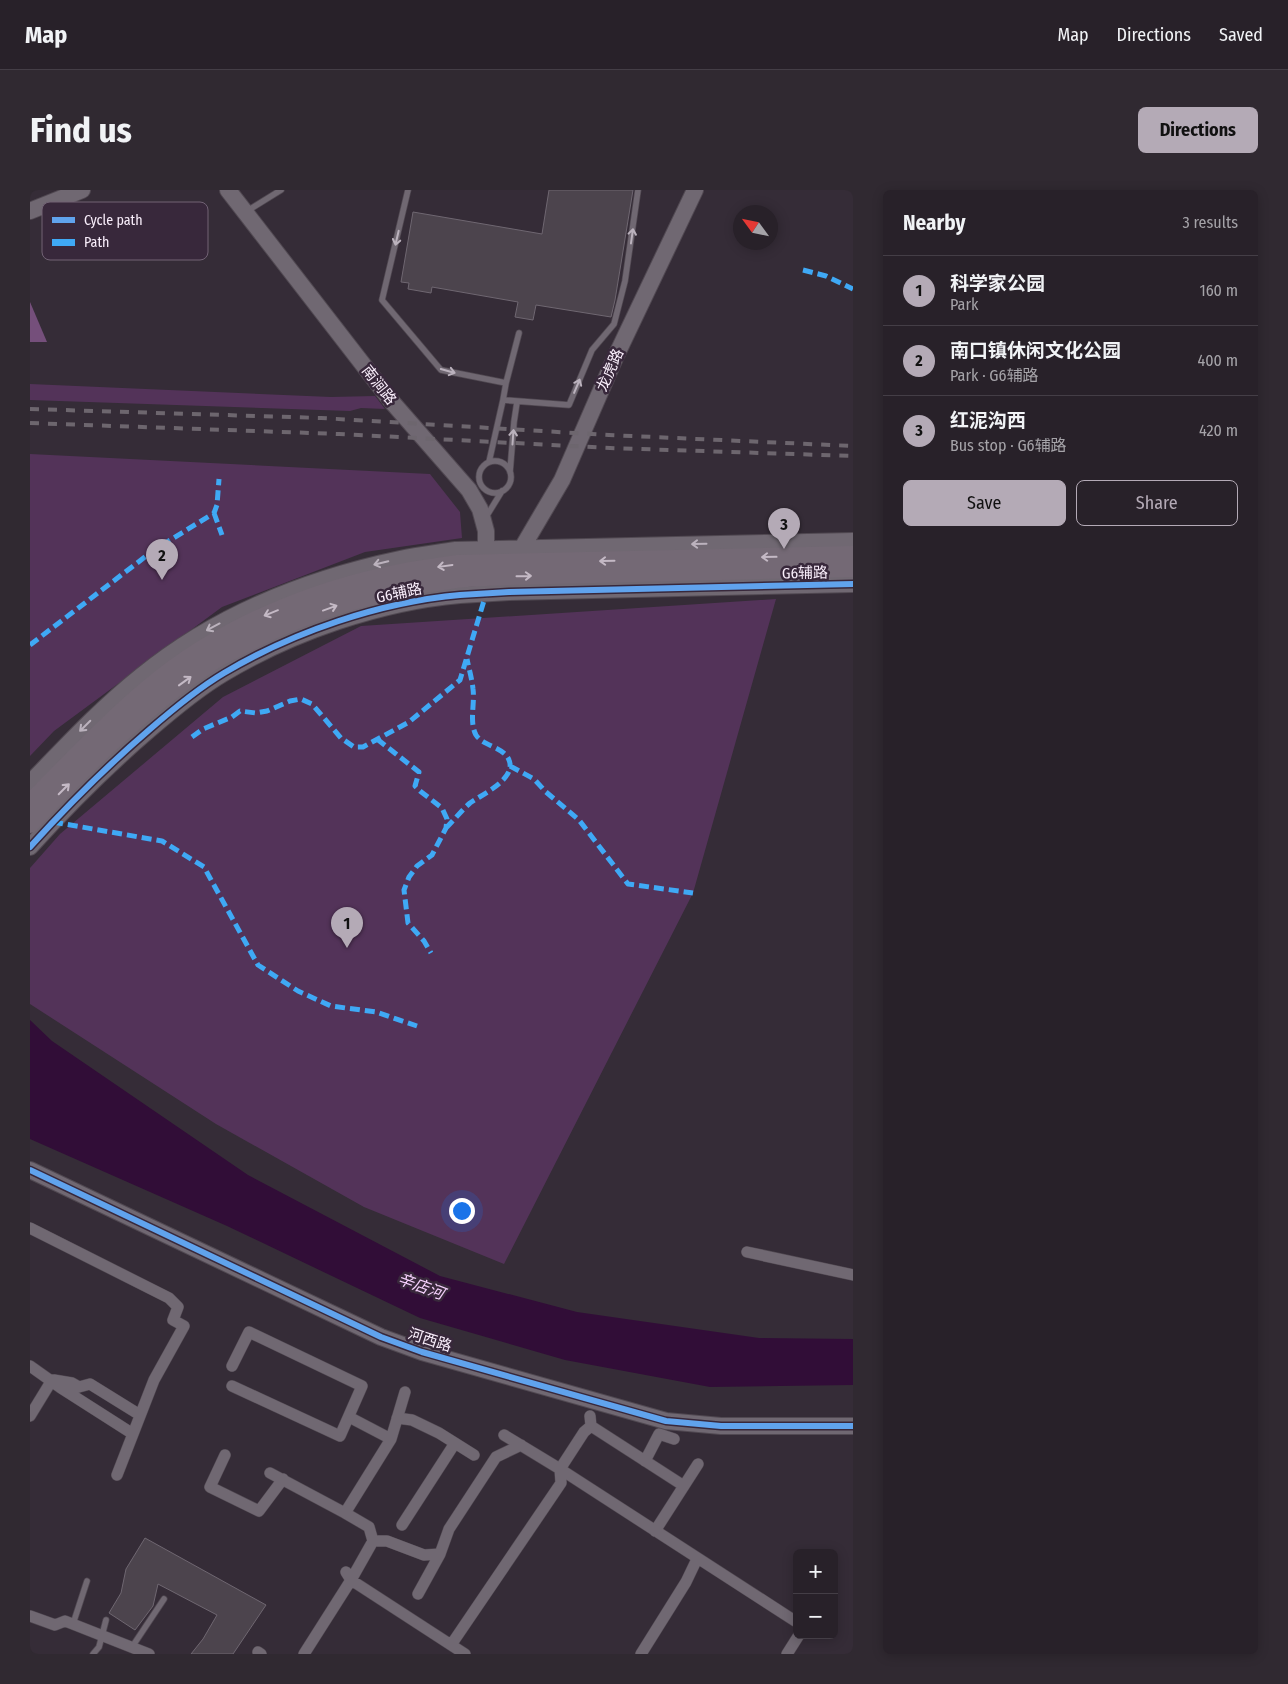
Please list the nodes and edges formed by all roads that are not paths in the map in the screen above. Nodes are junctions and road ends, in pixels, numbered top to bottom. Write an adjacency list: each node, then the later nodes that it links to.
1 (82, 190): 7 (street)
2 (228, 190): 10 (street, 南涧路)
3 (281, 190): 10 (lane)
4 (408, 190): 12 (lane, one-way to 12)
5 (638, 190): 14 (lane, one-way to 5)
6 (694, 190): 21 (street, 龙虎路)
7 (52, 202)
8 (42, 206): 9 (street)
9 (30, 211)
10 (246, 212): 17 (street, 南涧路)
11 (519, 333): 12 (lane)
12 (506, 384): 13 (lane)
13 (503, 400): 14 (lane); 15 (lane)
14 (517, 402): 16 (lane, one-way to 14)
15 (489, 462): 16 (lane); 17 (lane)
16 (510, 472): 18 (lane)
17 (474, 484): 18 (lane); 19 (street, 南涧路)
18 (503, 490): 19 (lane)
19 (483, 521): 24 (street, 南涧路)
20 (853, 541): 21 (street, G6辅路, one-way to 21)
21 (522, 548): 24 (street, G6辅路)
22 (853, 555): 24 (main road, G6辅路, one-way to 24)
23 (853, 568): 24 (main road, G6辅路, one-way to 23)
24 (486, 571): 25 (street, G6辅路); 26 (street, G6辅路, one-way to 26); 27 (main road, G6辅路, one-way to 27); 28 (main road, G6辅路, one-way to 24); 29 (street, G6辅路)
25 (853, 584)
26 (30, 783)
27 (30, 804)
28 (30, 824)
29 (30, 847)
30 (30, 1170): 43 (street, 河西路)
31 (30, 1228): 40 (street)
32 (747, 1252): 33 (street)
33 (853, 1275)
34 (30, 1366): 36 (street)
35 (232, 1366): 41 (street)
36 (52, 1380): 39 (street); 40 (street); 44 (street)
37 (232, 1386): 41 (street)
38 (405, 1392): 42 (street)
39 (30, 1416)
40 (140, 1416): 44 (street)
41 (349, 1417): 46 (street)
42 (397, 1418): 46 (street); 48 (street)
43 (853, 1426)
44 (133, 1434): 56 (street)
45 (504, 1435): 49 (street)
46 (391, 1438): 59 (street)
47 (674, 1439): 52 (street)
48 (455, 1443): 51 (street); 60 (street)
49 (521, 1446): 54 (street); 63 (street)
50 (225, 1455): 57 (street)
51 (474, 1455)
52 (645, 1461): 54 (street); 58 (street)
53 (698, 1464): 58 (street)
54 (560, 1469): 61 (street); 75 (street)
55 (270, 1473): 57 (street)
56 (117, 1475)
57 (283, 1480): 59 (street)
58 (684, 1486): 61 (street)
59 (345, 1513): 62 (street)
60 (402, 1525)
61 (655, 1531): 64 (street)
62 (372, 1540): 63 (street); 65 (street)
63 (440, 1554): 67 (street)
64 (697, 1559): 70 (street); 81 (street)
65 (348, 1576): 75 (street); 79 (street)
66 (87, 1581): 72 (lane)
67 (418, 1594)
68 (164, 1599): 76 (lane)
69 (30, 1616): 72 (street)
70 (793, 1618)
71 (106, 1620): 73 (lane)
72 (74, 1624): 73 (street)
73 (102, 1635): 76 (street); 77 (lane)
74 (796, 1639): 82 (street)
75 (451, 1645): 80 (street)
76 (132, 1647): 78 (street)
77 (95, 1653)
78 (149, 1654)
79 (304, 1654)
80 (465, 1654)
81 (641, 1654)
82 (787, 1654)

